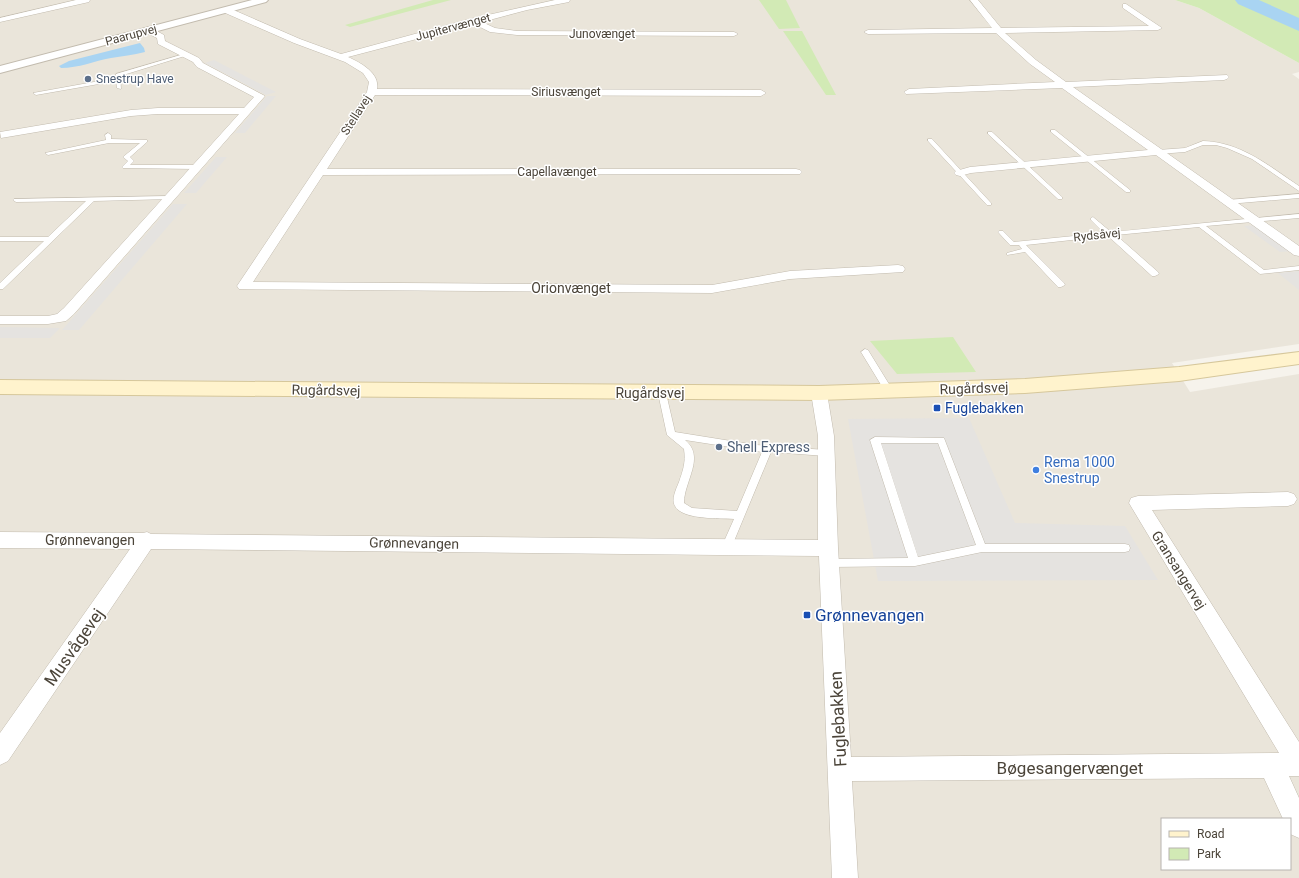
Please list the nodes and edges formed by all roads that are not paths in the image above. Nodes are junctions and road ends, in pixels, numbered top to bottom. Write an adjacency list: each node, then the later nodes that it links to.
1 (86, 0): 7 (street)
2 (263, 0): 6 (street, Paarupvej)
3 (566, 0): 8 (street, Jupitervænget)
4 (974, 0): 10 (street)
5 (1126, 6): 10 (street)
6 (226, 10): 9 (street, Paarupvej); 14 (street, Stellavej)
7 (0, 20)
8 (473, 21): 12 (street, Junovænget); 14 (street, Jupitervænget)
9 (148, 30): 13 (street); 15 (street, Paarupvej)
10 (999, 30): 11 (street); 18 (street)
11 (868, 32)
12 (734, 34)
13 (186, 55): 17 (lane); 24 (street)
14 (340, 57): 20 (street, Stellavej)
15 (0, 70)
16 (1224, 77): 18 (street)
17 (118, 80): 19 (lane); 22 (lane)
18 (1065, 85): 21 (street); 31 (street)
19 (119, 88)
20 (372, 92): 23 (street, Siriusvænget); 36 (street, Stellavej)
21 (909, 92)
22 (36, 93)
23 (761, 93)
24 (247, 110): 28 (street); 35 (street)
25 (1054, 130): 33 (lane)
26 (990, 133): 34 (lane)
27 (108, 134): 30 (lane)
28 (1, 135)
29 (930, 140): 38 (lane)
30 (109, 141): 32 (lane); 35 (lane)
31 (1158, 152): 33 (street); 39 (lane); 46 (street)
32 (48, 153)
33 (1089, 158): 34 (street); 40 (lane)
34 (1023, 164): 38 (street); 43 (lane)
35 (197, 167): 42 (street)
36 (319, 172): 37 (street, Capellavænget); 64 (street, Stellavej)
37 (796, 172)
38 (960, 173): 47 (lane)
39 (1299, 189)
40 (1128, 191)
41 (1299, 196): 46 (lane)
42 (170, 198): 44 (lane); 66 (street)
43 (1060, 198)
44 (92, 199): 45 (lane); 55 (lane)
45 (16, 200)
46 (1228, 202): 50 (street)
47 (989, 204)
48 (1299, 216): 50 (lane, Rydsåvej)
49 (1093, 219): 53 (lane)
50 (1254, 220): 51 (lane, Rydsåvej); 58 (street)
51 (1200, 225): 53 (lane, Rydsåvej); 60 (lane)
52 (1001, 232): 56 (lane)
53 (1110, 234): 56 (lane, Rydsåvej); 62 (lane)
54 (0, 239): 55 (lane)
55 (50, 239): 65 (lane)
56 (1021, 244): 57 (lane)
57 (1027, 250): 59 (lane); 63 (lane)
58 (1299, 252)
59 (1009, 254)
60 (1299, 268)
61 (898, 269): 64 (street, Orionvænget)
62 (1156, 274)
63 (1061, 285)
64 (244, 286)
65 (0, 287)
66 (0, 320)
67 (864, 352): 70 (lane)
68 (1299, 358): 70 (main road, Rugårdsvej)
69 (0, 387): 71 (main road, Rugårdsvej)
70 (889, 390): 72 (main road, Rugårdsvej)
71 (662, 393): 72 (main road, Rugårdsvej); 73 (lane)
72 (819, 393): 75 (street, Fuglebakken)
73 (671, 435): 74 (lane); 77 (lane)
74 (768, 448): 75 (lane); 77 (lane)
75 (826, 453): 83 (street, Fuglebakken)
76 (1288, 499): 86 (street, Gransangervej)
77 (740, 515): 80 (lane)
78 (0, 540): 79 (street, Grønnevangen)
79 (148, 540): 80 (street, Grønnevangen); 85 (street, Musvågevej)
80 (726, 546): 83 (street, Grønnevangen)
81 (982, 548): 82 (lane); 84 (lane); 84 (lane)
82 (1125, 548)
83 (829, 555): 84 (lane); 88 (street, Fuglebakken)
84 (915, 562)
85 (0, 753)
86 (1299, 764): 87 (street, Bøgesangervænget)
87 (1271, 766): 88 (street, Bøgesangervænget); 89 (street)
88 (841, 769): 90 (street, Fuglebakken)
89 (1299, 825)
90 (845, 878)

